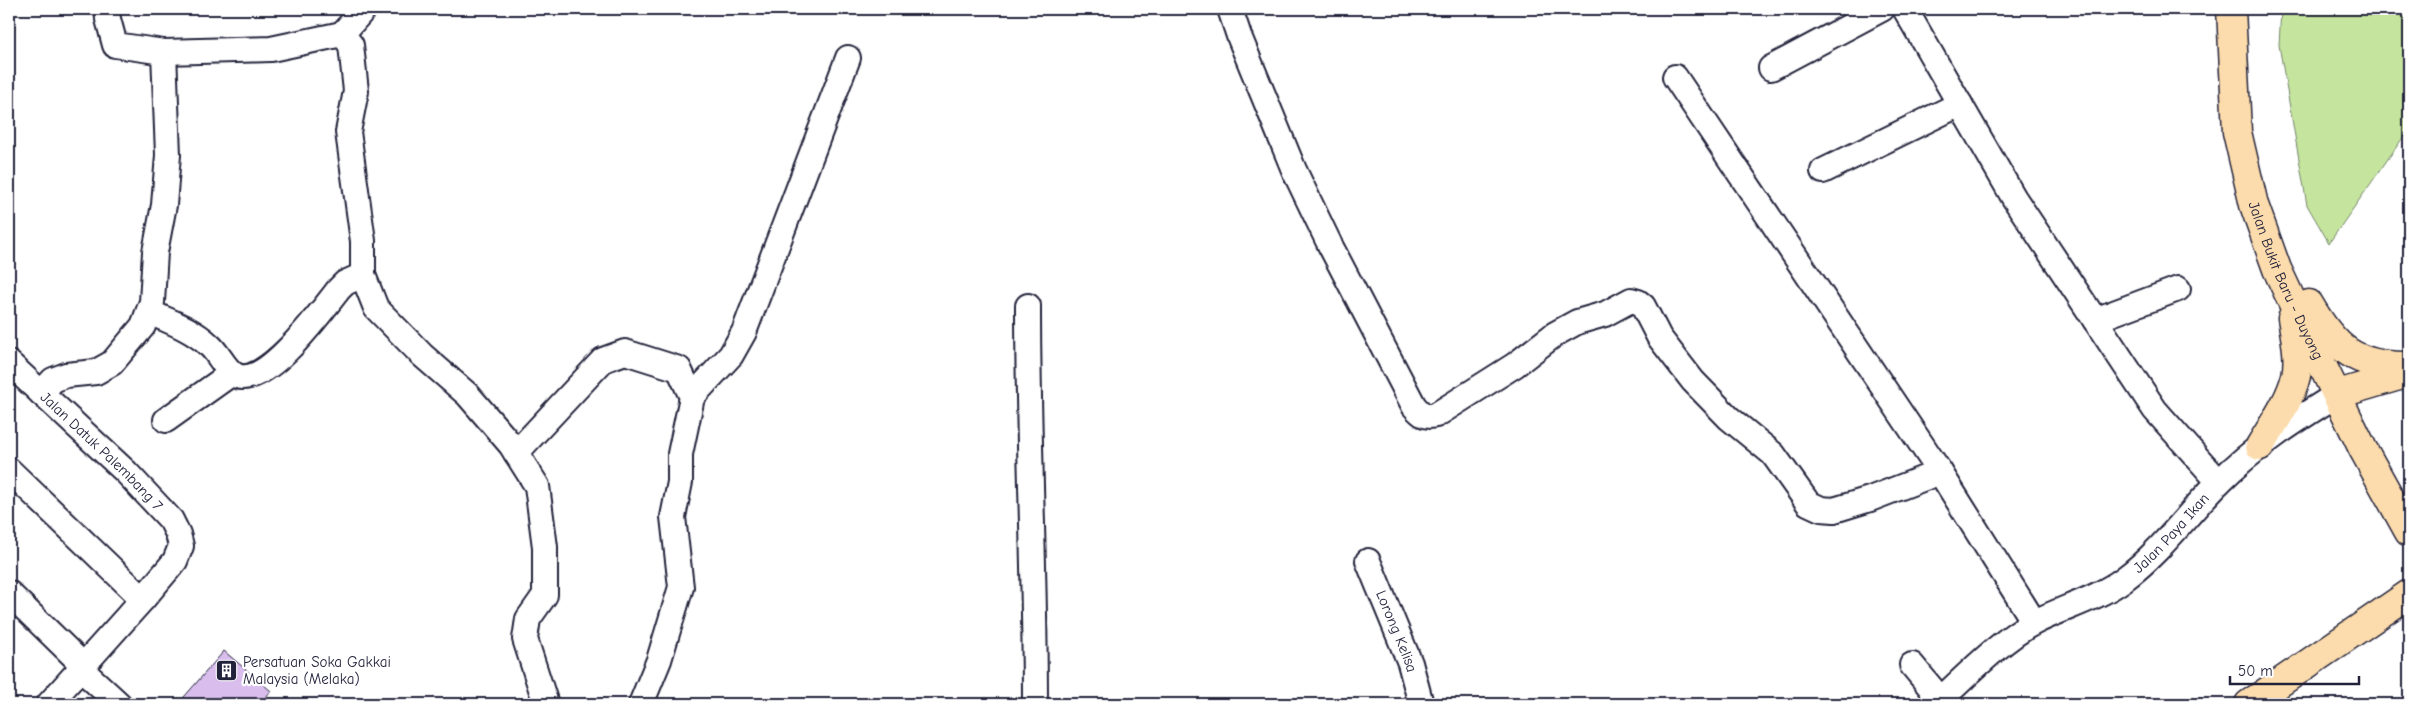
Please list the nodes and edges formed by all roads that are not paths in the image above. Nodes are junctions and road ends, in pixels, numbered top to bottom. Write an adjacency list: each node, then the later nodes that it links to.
1 (107, 9): 8 (street)
2 (364, 9): 7 (street)
3 (1230, 9): 32 (street)
4 (1882, 9): 10 (street)
5 (1905, 9): 12 (street)
6 (2231, 9): 14 (main road, Jalan Bukit Baru - Duyong)
7 (342, 34): 8 (street); 15 (street)
8 (164, 52): 19 (street)
9 (848, 58): 27 (street)
10 (1771, 68)
11 (1675, 78): 32 (street)
12 (1960, 104): 13 (street); 20 (street)
13 (1823, 171)
14 (2254, 205): 17 (main road, Jalan Bukit Baru - Duyong); 22 (main road)
15 (363, 275): 23 (street); 30 (street)
16 (2178, 289): 20 (street)
17 (2289, 294): 26 (main road, Jalan Bukit Baru - Duyong); 29 (main road)
18 (1028, 306): 47 (street)
19 (148, 312): 23 (street); 25 (street)
20 (2095, 320): 33 (street)
21 (9, 363): 25 (street, Jalan Datuk Palembang 7)
22 (2409, 366)
23 (232, 373): 28 (street)
24 (2409, 373): 26 (main road, Jalan Paya Ikan)
25 (41, 394): 38 (street, Jalan Datuk Palembang 7)
26 (2338, 394): 29 (street, Jalan Paya Ikan); 34 (main road, Jalan Bukit Baru - Duyong)
27 (692, 397): 30 (street); 46 (street)
28 (166, 420)
29 (2260, 446): 33 (street, Jalan Paya Ikan)
30 (516, 453): 45 (street)
31 (9, 470): 38 (street)
32 (1940, 472): 39 (street)
33 (2219, 482): 39 (street, Jalan Paya Ikan)
34 (2409, 532)
35 (1368, 561): 48 (street, Lorong Kelisa)
36 (9, 594): 41 (street)
37 (2409, 594): 49 (main road)
38 (143, 599): 41 (street)
39 (2034, 622): 42 (street, Jalan Paya Ikan)
40 (1912, 664): 42 (street)
41 (82, 667): 43 (street); 44 (street)
42 (1938, 702)
43 (48, 704)
44 (119, 704)
45 (546, 704)
46 (642, 704)
47 (1035, 704)
48 (1421, 704)
49 (2249, 704)

